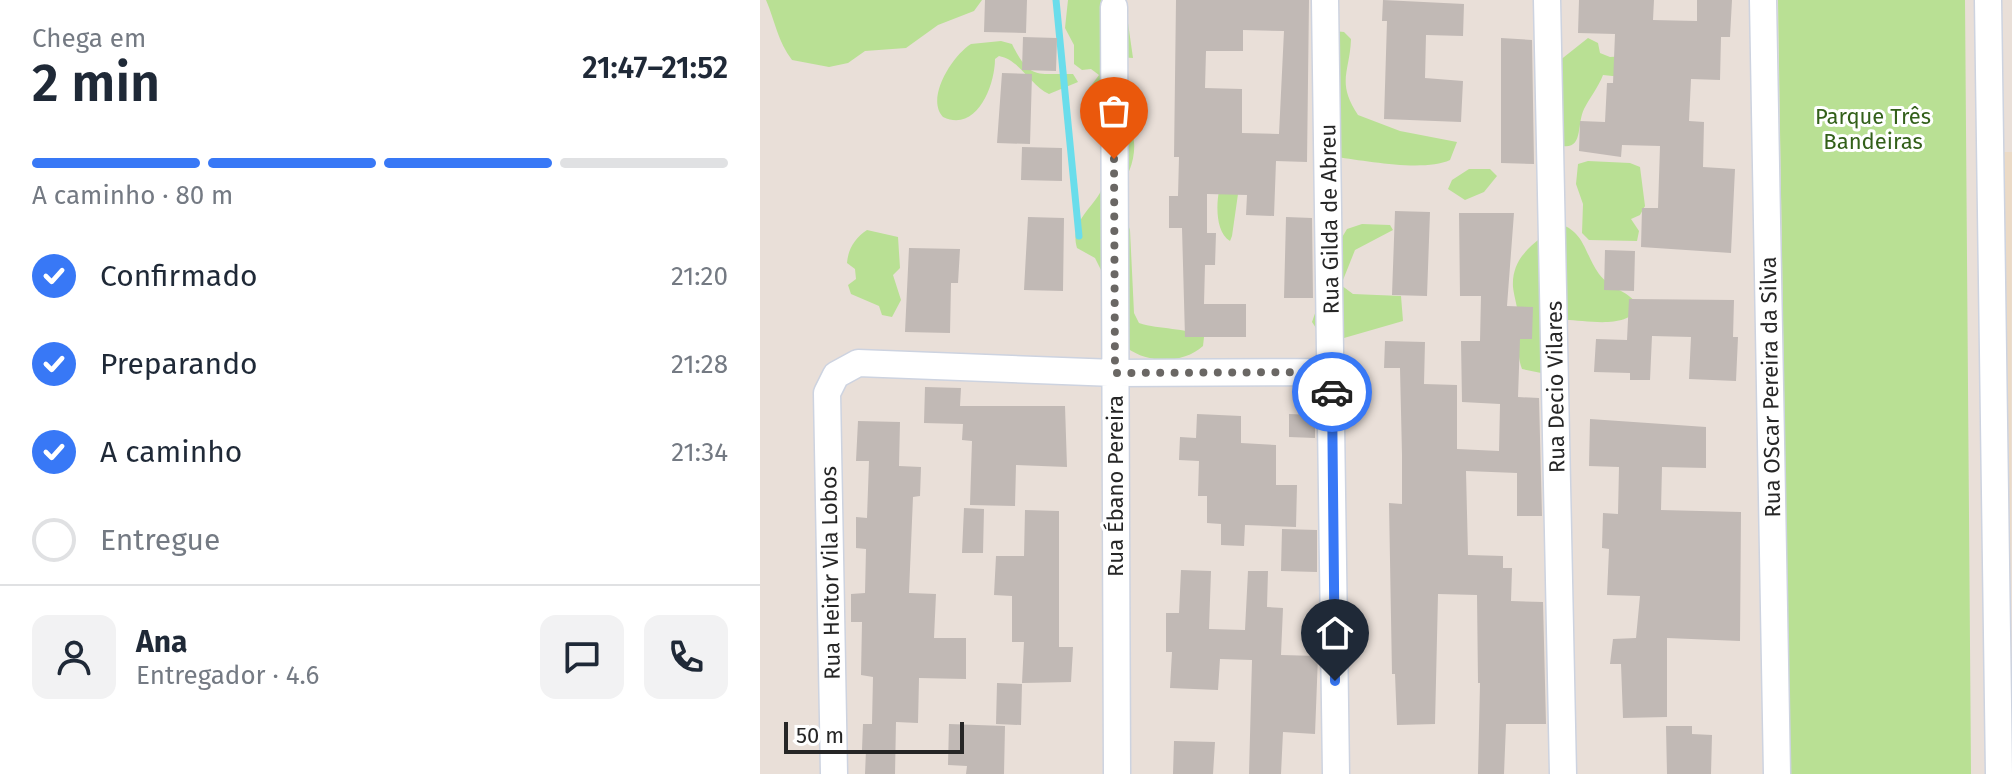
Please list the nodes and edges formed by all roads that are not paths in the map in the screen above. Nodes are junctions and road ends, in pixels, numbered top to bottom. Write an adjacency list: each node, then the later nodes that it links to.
1 (1325, 0): 6 (street, Rua Gilda de Abreu)
2 (1547, 0): 11 (street, Rua Decio Vilares)
3 (1763, 0): 12 (street, Rua OScar Pereira da Silva)
4 (1988, 0): 13 (street)
5 (1114, 7): 7 (street, Rua Ébano Pereira)
6 (1331, 372): 7 (street); 10 (street, Rua Gilda de Abreu)
7 (1115, 373): 8 (street, Rua Heitor Vila Lobos); 9 (street, Rua Ébano Pereira)
8 (834, 774)
9 (1117, 774)
10 (1336, 774)
11 (1563, 774)
12 (1777, 774)
13 (1999, 774)

